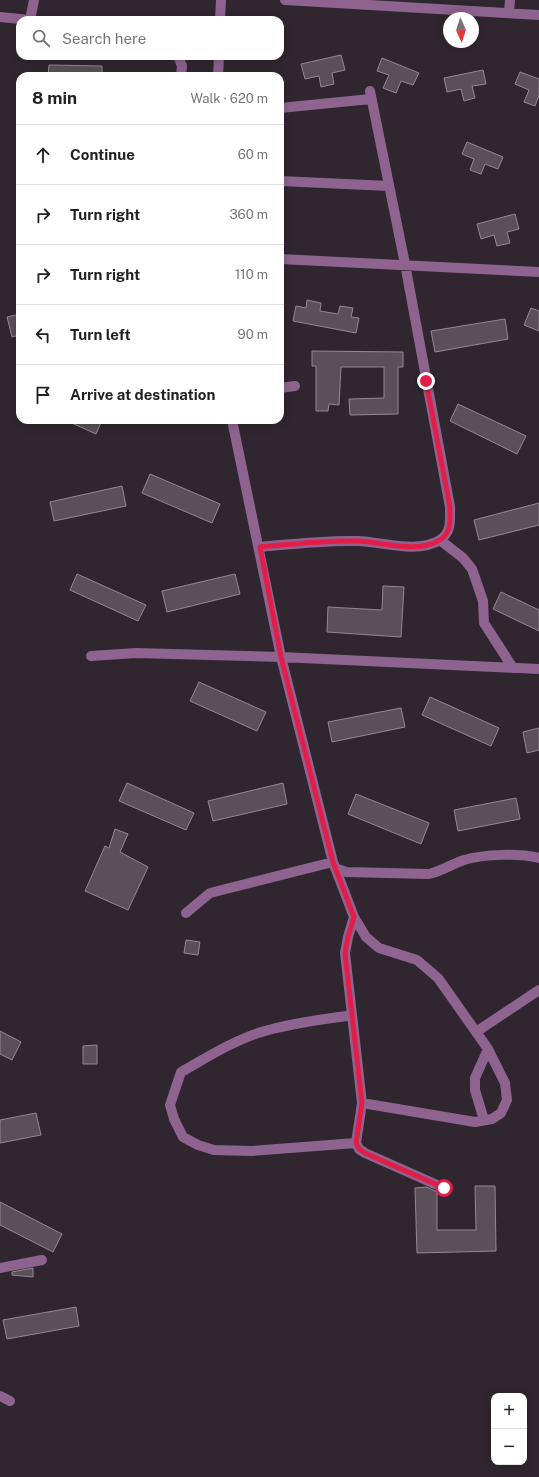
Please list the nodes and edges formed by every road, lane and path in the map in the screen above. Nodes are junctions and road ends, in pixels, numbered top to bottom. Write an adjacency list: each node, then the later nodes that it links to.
1 (34, 0): 7 (street)
2 (221, 0): 8 (street)
3 (285, 0): 5 (street)
4 (510, 0): 5 (street)
5 (509, 13): 6 (street)
6 (539, 14)
7 (31, 16)
8 (220, 16)
9 (0, 17): 10 (street)
10 (16, 19)
11 (180, 60): 13 (street)
12 (219, 60): 14 (street)
13 (181, 72)
14 (218, 72)
15 (284, 107): 17 (street)
16 (284, 181): 17 (street)
17 (389, 186): 19 (street)
18 (284, 259): 19 (street)
19 (405, 264): 20 (street); 24 (street)
20 (539, 272)
21 (295, 386): 22 (street)
22 (284, 387)
23 (233, 424): 25 (street)
24 (440, 540): 25 (street); 28 (street)
25 (260, 547): 27 (street)
26 (91, 656): 27 (street)
27 (281, 657): 28 (street); 31 (street)
28 (512, 668): 29 (street)
29 (539, 669)
30 (539, 858): 31 (street)
31 (334, 865): 32 (street); 33 (street)
32 (186, 912)
33 (354, 917): 35 (street); 36 (street)
34 (539, 990): 36 (street)
35 (352, 1015): 38 (street); 40 (street)
36 (476, 1032): 37 (street)
37 (488, 1049): 39 (street); 39 (street)
38 (362, 1103): 39 (street); 40 (street)
39 (484, 1120)
40 (356, 1143): 41 (street)
41 (444, 1188)
42 (42, 1260): 43 (street)
43 (0, 1268)
44 (0, 1396): 45 (street)
45 (10, 1401)

